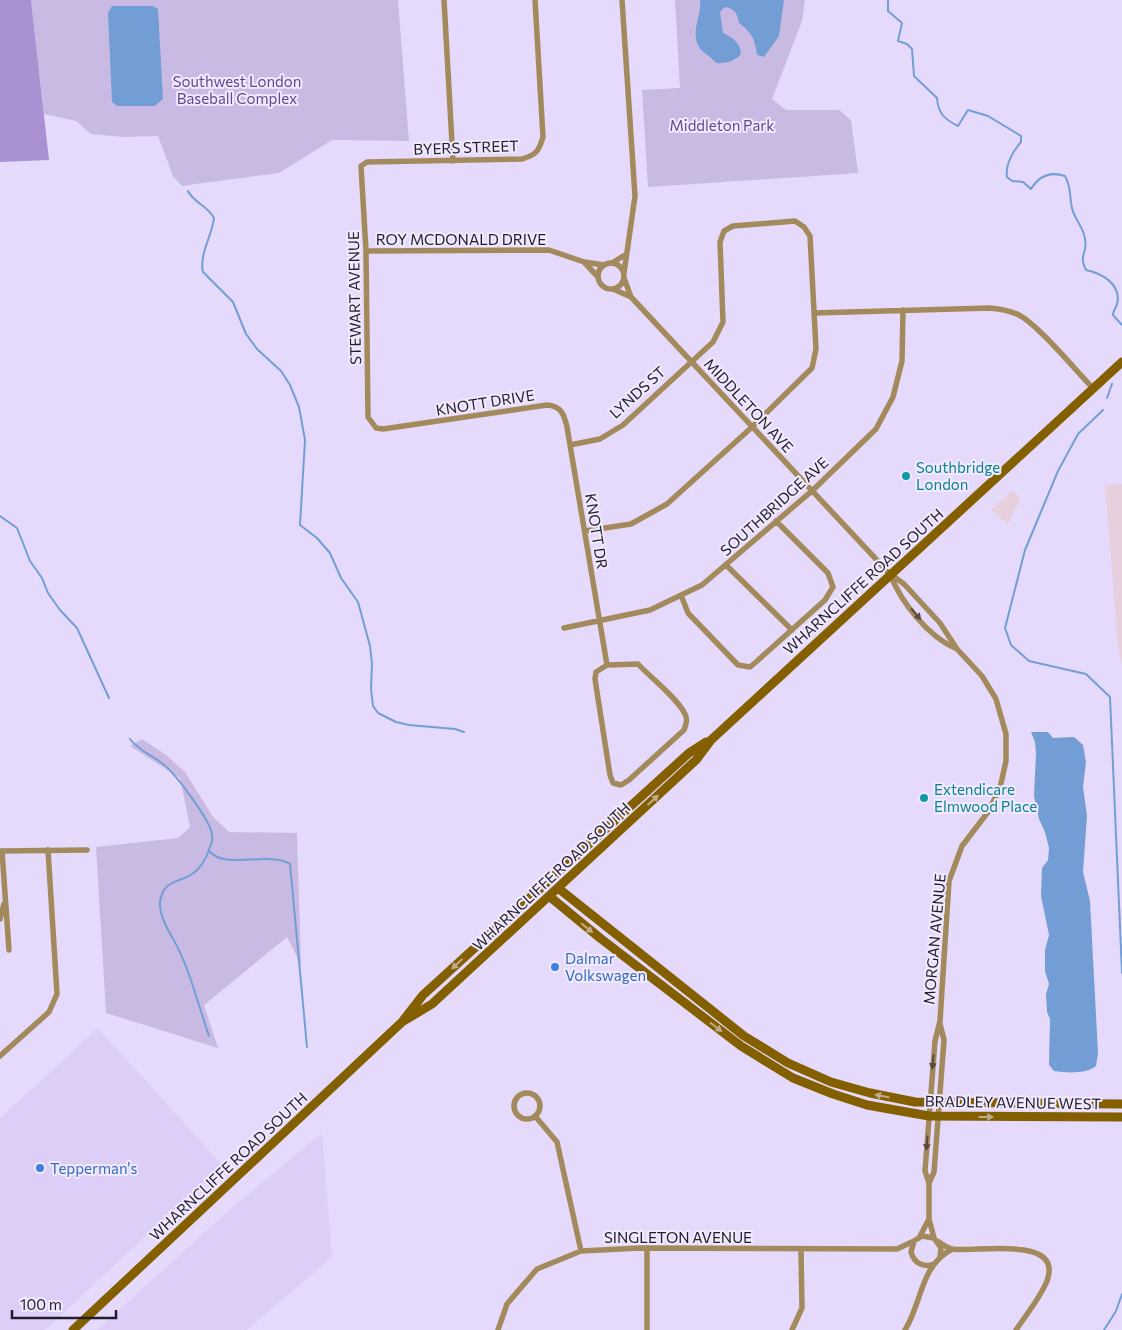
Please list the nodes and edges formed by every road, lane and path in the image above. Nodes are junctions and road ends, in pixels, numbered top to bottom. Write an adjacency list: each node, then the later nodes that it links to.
1 (444, 0): 4 (street)
2 (534, 0): 4 (street, BYERS STREET)
3 (622, 0): 7 (street)
4 (453, 161): 5 (street, BYERS STREET)
5 (361, 166): 6 (street, STEWART AVENUE)
6 (366, 251): 8 (street, ROY MCDONALD DRIVE); 20 (street, STEWART AVENUE)
7 (625, 255): 9 (street); 12 (street)
8 (584, 262): 10 (street); 11 (street)
9 (612, 263): 10 (street); 12 (street)
10 (604, 265): 11 (street)
11 (598, 276): 13 (street)
12 (624, 276): 13 (street); 14 (street)
13 (613, 289): 14 (street)
14 (631, 298): 17 (street, MIDDLETON AVE)
15 (903, 310): 16 (street); 19 (street); 23 (street, SOUTHBRIDGE AVE)
16 (814, 312): 17 (street, LYNDS ST); 21 (street, LYNDS ST)
17 (690, 361): 21 (street, MIDDLETON AVE); 22 (street, LYNDS ST)
18 (1122, 362): 19 (main road, WHARNCLIFFE ROAD SOUTH)
19 (1093, 388): 27 (main road, WHARNCLIFFE ROAD SOUTH)
20 (376, 428): 22 (street, KNOTT DRIVE)
21 (752, 428): 23 (street, MIDDLETON AVE); 25 (street, LYNDS ST)
22 (570, 445): 25 (street, KNOTT DR)
23 (813, 490): 24 (street, SOUTHBRIDGE AVE); 27 (street, MIDDLETON AVE)
24 (776, 522): 26 (street, SOUTHBRIDGE AVE); 31 (street)
25 (585, 531): 29 (street, KNOTT DR)
26 (726, 564): 28 (street, SOUTHBRIDGE AVE); 31 (street)
27 (890, 573): 32 (street, MORGAN AVENUE); 32 (street, MORGAN AVENUE, one-way to 32); 34 (main road, WHARNCLIFFE ROAD SOUTH)
28 (681, 596): 29 (street, SOUTHBRIDGE AVE); 31 (street)
29 (599, 622): 30 (street, SOUTHBRIDGE AVE); 33 (street, KNOTT DR)
30 (564, 628)
31 (792, 630)
32 (957, 649): 45 (street, MORGAN AVENUE)
33 (607, 665): 33 (street)
34 (711, 740): 38 (main road, WHARNCLIFFE ROAD SOUTH, one-way to 34); 43 (main road, WHARNCLIFFE ROAD SOUTH, one-way to 43)
35 (48, 850): 36 (street); 37 (street); 44 (street)
36 (86, 850)
37 (1, 851): 40 (street)
38 (558, 888): 39 (main road, WHARNCLIFFE ROAD SOUTH); 45 (main road, BRADLEY AVENUE WEST, one-way to 38)
39 (550, 896): 43 (main road, WHARNCLIFFE ROAD SOUTH); 48 (main road, BRADLEY AVENUE WEST, one-way to 48)
40 (5, 899): 41 (street); 42 (street)
41 (0, 919)
42 (9, 950)
43 (402, 1022): 62 (main road, WHARNCLIFFE ROAD SOUTH)
44 (0, 1056)
45 (934, 1103): 46 (main road, BRADLEY AVENUE WEST); 48 (street, MORGAN AVENUE)
46 (1122, 1104)
47 (535, 1116): 47 (street); 57 (street)
48 (933, 1116): 49 (main road, BRADLEY AVENUE WEST, one-way to 49); 50 (street, MORGAN AVENUE)
49 (1122, 1117)
50 (929, 1219): 51 (street, MORGAN AVENUE); 52 (street, MORGAN AVENUE)
51 (916, 1239): 52 (street); 54 (street, SINGLETON AVENUE); 59 (street)
52 (936, 1240): 55 (street); 58 (street)
53 (647, 1248): 56 (street, SINGLETON AVENUE); 57 (street, SINGLETON AVENUE); 64 (street)
54 (897, 1249): 56 (street, SINGLETON AVENUE); 59 (street)
55 (952, 1249): 58 (street); 67 (street)
56 (801, 1250): 65 (street)
57 (581, 1251): 63 (street, SINGLETON AVENUE)
58 (939, 1258): 60 (street)
59 (915, 1261): 60 (street); 61 (street)
60 (934, 1264): 61 (street)
61 (923, 1280): 66 (street)
62 (73, 1330)
63 (498, 1330)
64 (647, 1330)
65 (792, 1330)
66 (905, 1330)
67 (1016, 1330)

